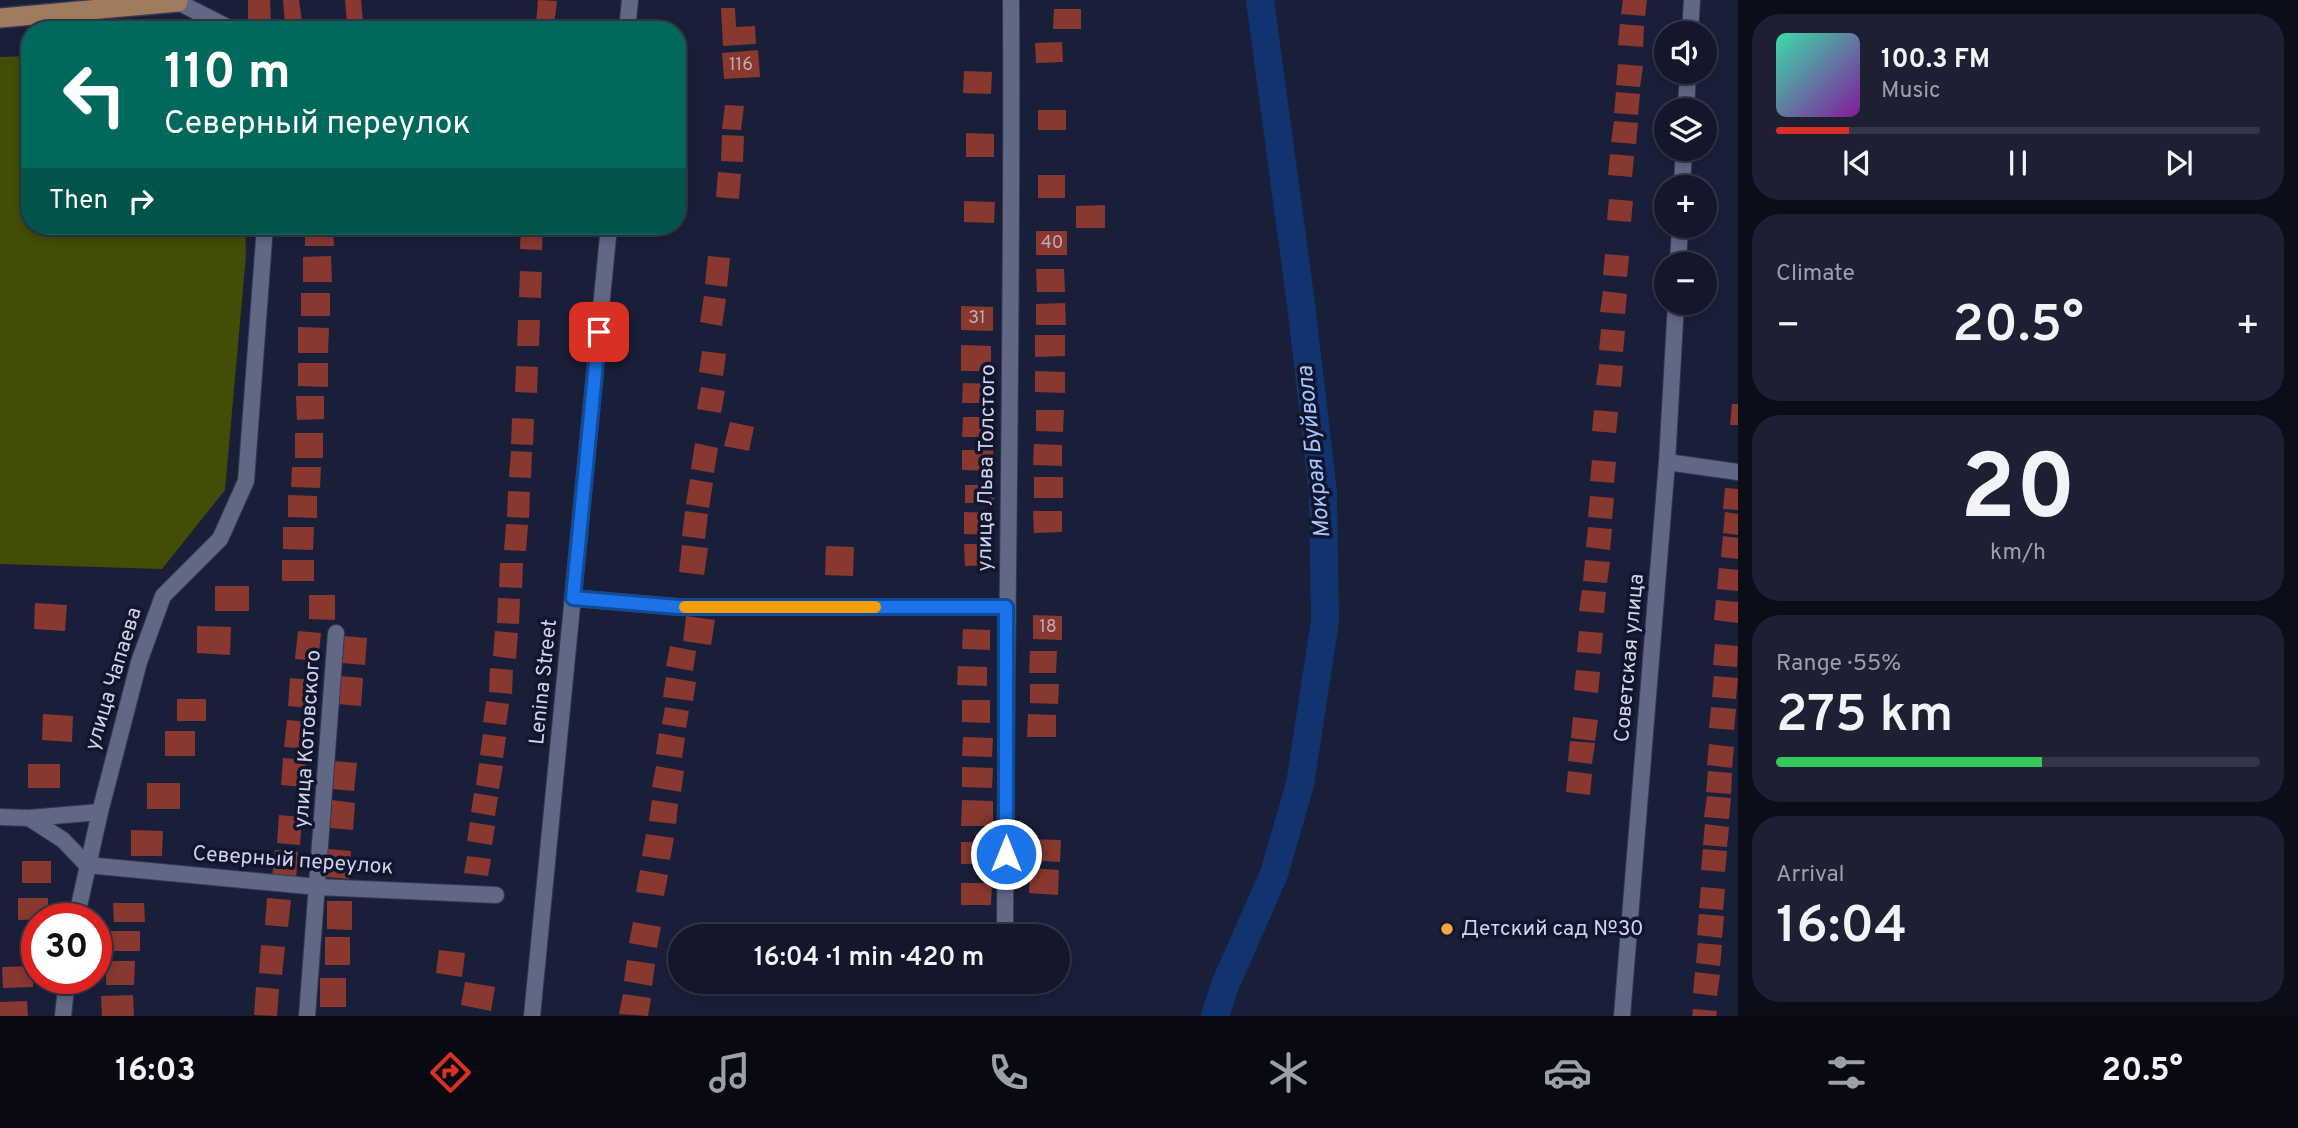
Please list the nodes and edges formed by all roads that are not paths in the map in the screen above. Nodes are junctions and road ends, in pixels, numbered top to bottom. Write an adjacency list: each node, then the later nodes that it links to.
1 (630, 0): 7 (street)
2 (1011, 0): 15 (street, улица Льва Толстого)
3 (1692, 0): 8 (street)
4 (178, 1): 5 (main road); 6 (street)
5 (0, 18)
6 (216, 21)
7 (628, 21)
8 (1691, 21)
9 (264, 235): 17 (street, улица Чапаева)
10 (608, 235): 14 (street, Lenina Street)
11 (1675, 315): 12 (street, Советская улица)
12 (1667, 462): 13 (street); 29 (street, Советская улица)
13 (1738, 472)
14 (573, 598): 15 (street); 28 (street, Lenina Street)
15 (1006, 607): 24 (street, улица Льва Толстого)
16 (336, 633): 21 (street, улица Котовского)
17 (100, 812): 19 (street); 20 (street, улица Чапаева)
18 (0, 817): 19 (street)
19 (29, 818): 20 (street)
20 (87, 865): 21 (street, Северный переулок); 23 (street, улица Чапаева)
21 (318, 887): 22 (street, Северный переулок); 27 (street, улица Котовского)
22 (496, 895)
23 (79, 903)
24 (1005, 924)
25 (66, 994): 26 (street)
26 (63, 1016)
27 (307, 1016)
28 (533, 1016)
29 (1622, 1016)

